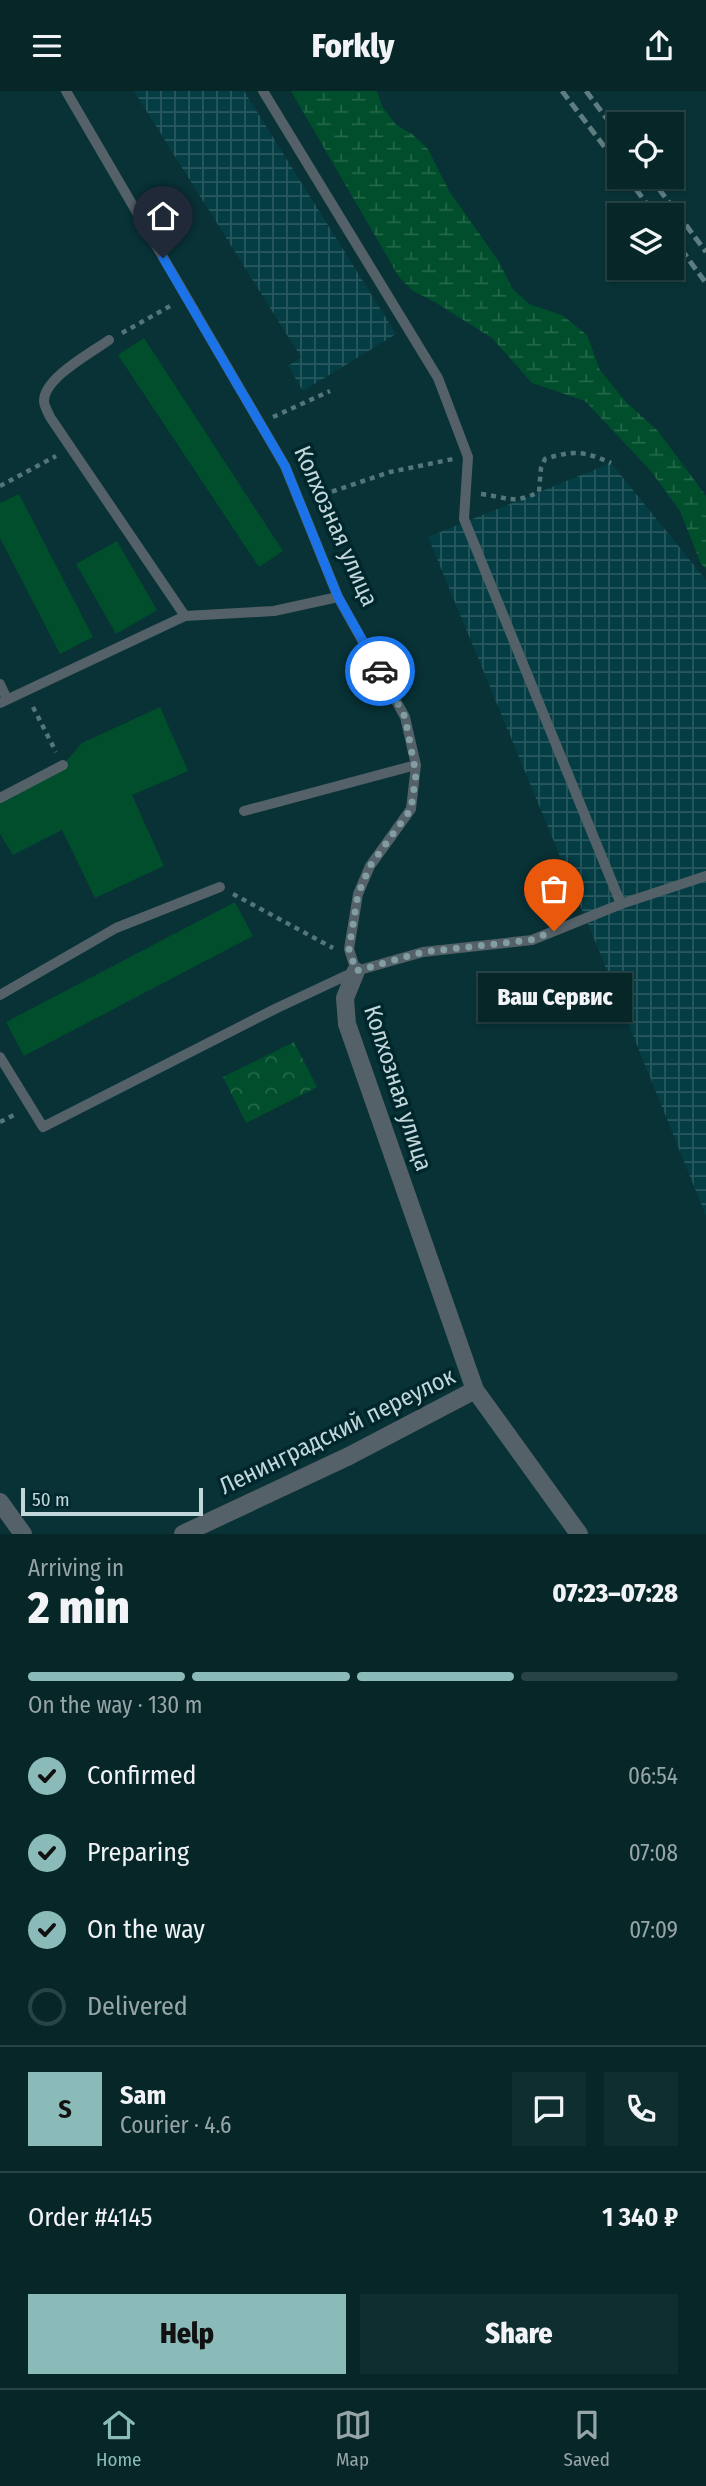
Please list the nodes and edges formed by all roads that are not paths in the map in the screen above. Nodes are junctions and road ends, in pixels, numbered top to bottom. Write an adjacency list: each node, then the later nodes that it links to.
1 (66, 91): 4 (lane, Колхозная улица)
2 (263, 91): 14 (lane)
3 (108, 340): 5 (lane)
4 (338, 597): 5 (lane); 9 (lane, Колхозная улица)
5 (185, 616): 7 (lane)
6 (0, 684): 7 (lane)
7 (4, 701)
8 (63, 765): 10 (lane)
9 (416, 765): 11 (lane); 15 (lane, Колхозная улица)
10 (0, 798)
11 (244, 811)
12 (706, 876): 14 (lane)
13 (220, 887): 16 (lane)
14 (621, 904): 15 (lane)
15 (356, 971): 17 (lane); 18 (street, Колхозная улица)
16 (0, 995)
17 (0, 1057)
18 (475, 1390): 21 (street, Ленинградский переулок); 22 (street, Колхозная улица)
19 (0, 1502): 20 (street)
20 (23, 1534)
21 (183, 1534)
22 (579, 1534)

